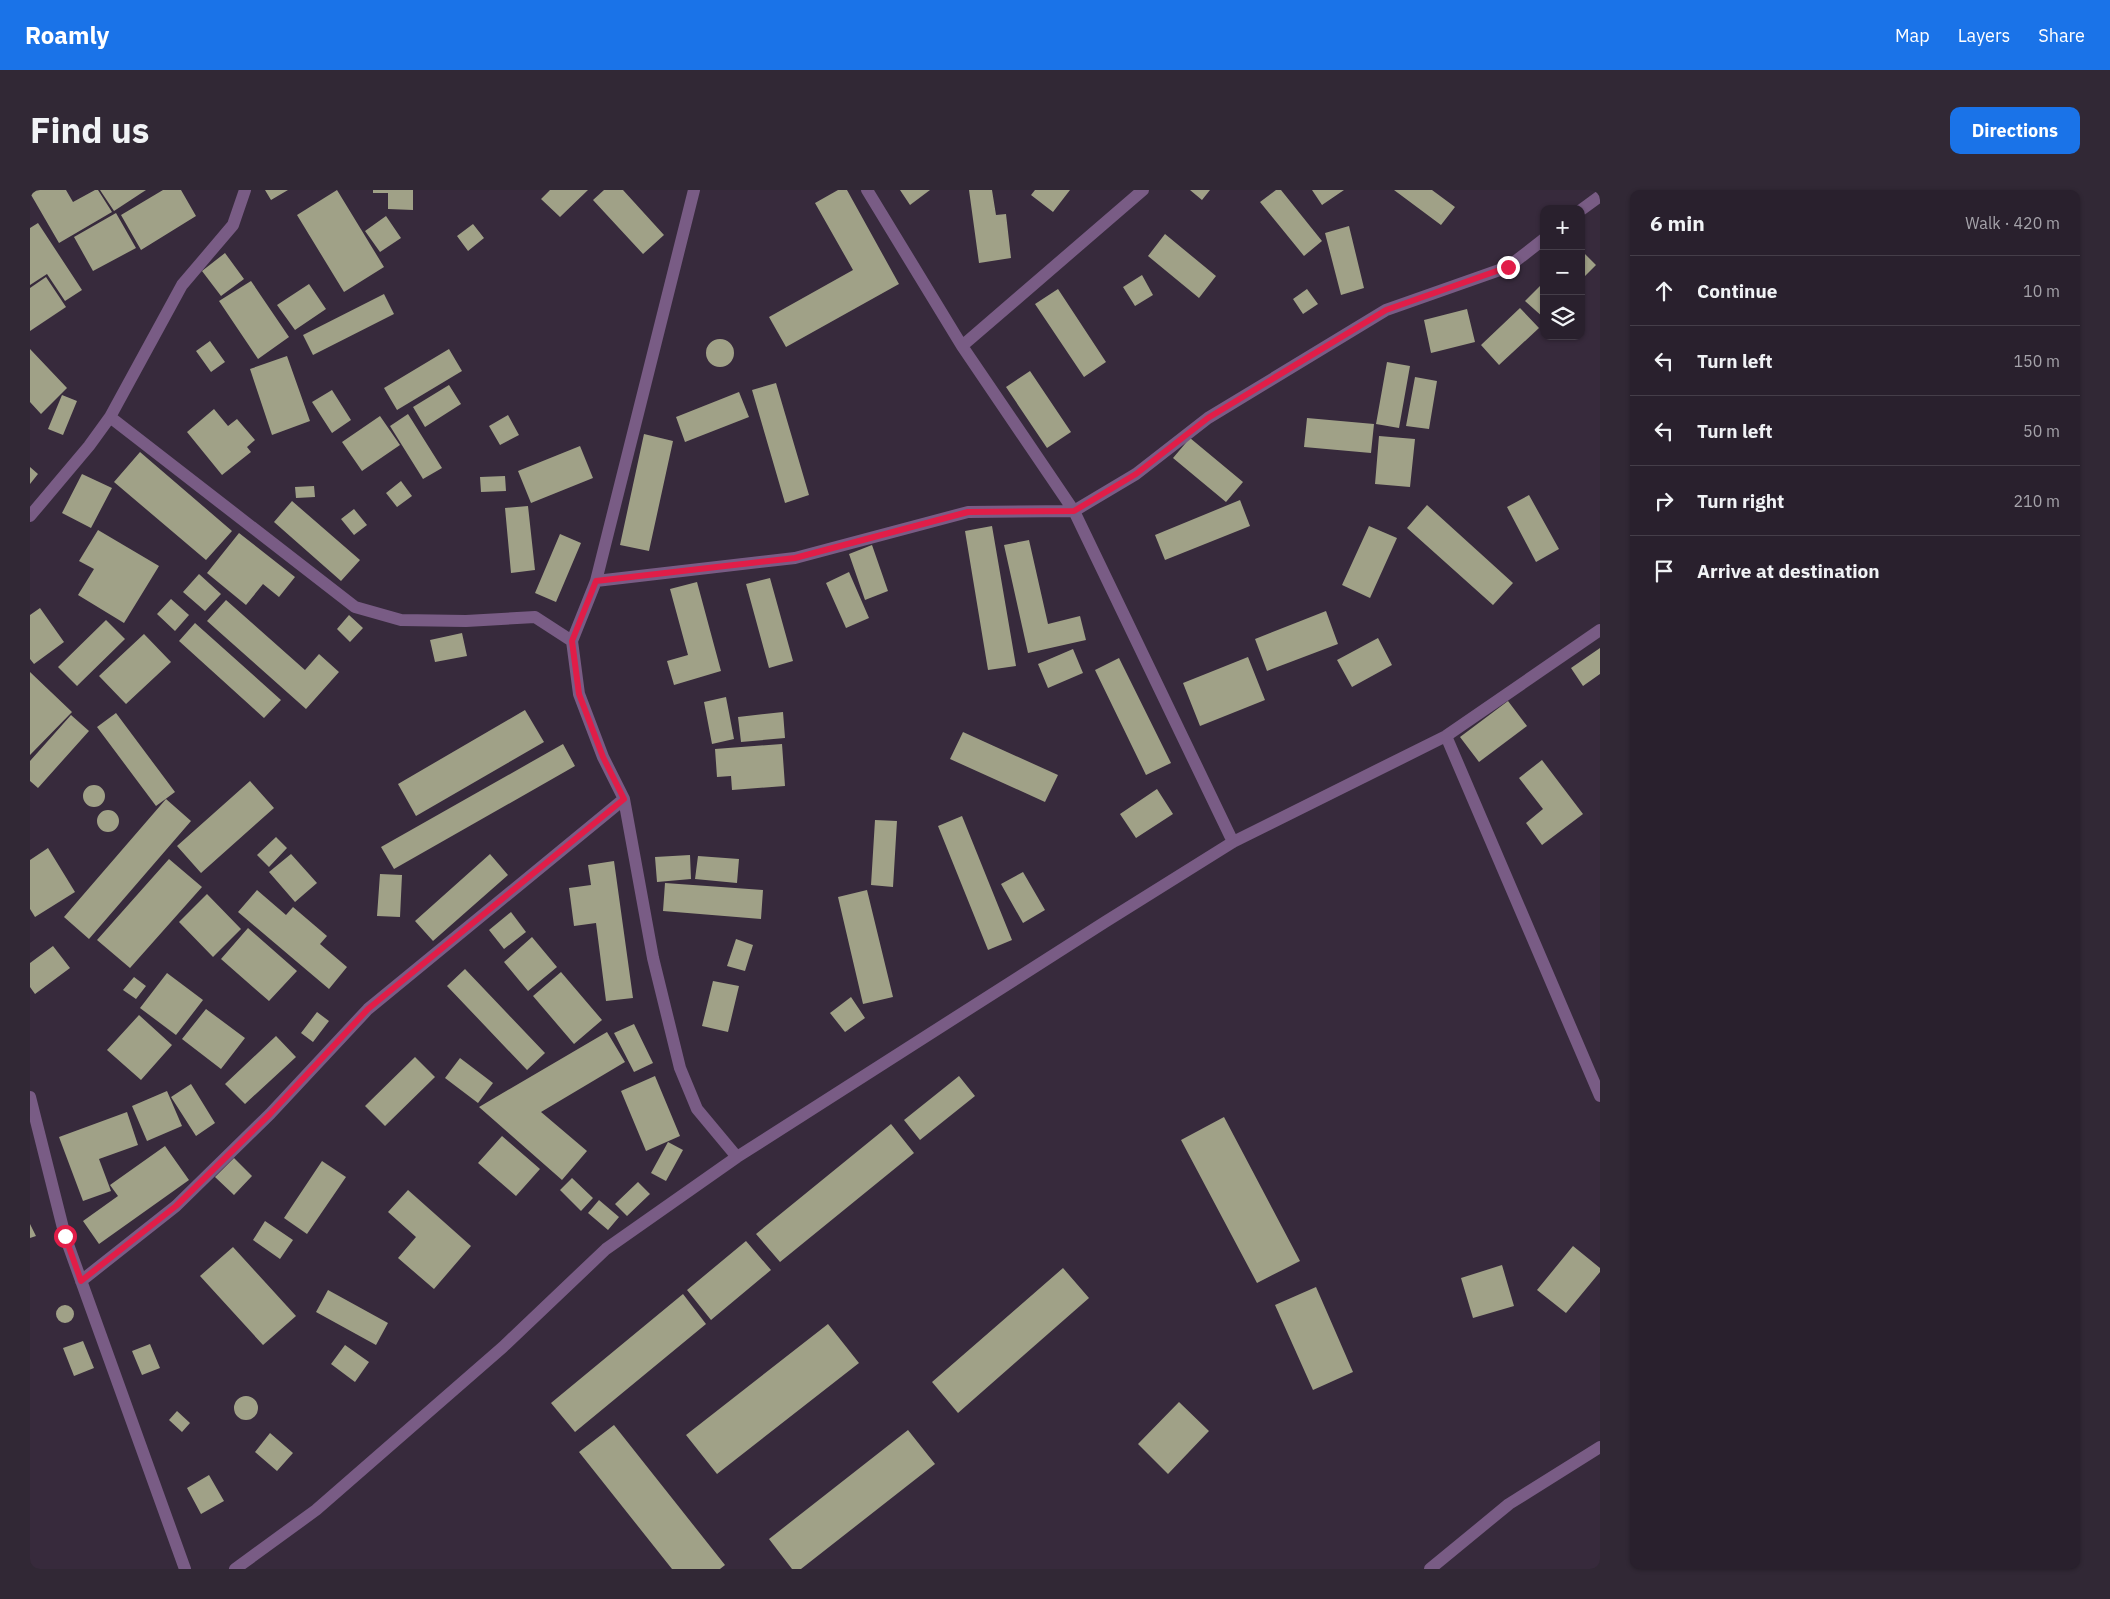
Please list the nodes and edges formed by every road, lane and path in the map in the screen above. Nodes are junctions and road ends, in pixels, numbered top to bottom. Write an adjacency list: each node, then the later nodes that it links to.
1 (245, 190): 9 (street)
2 (694, 190): 12 (street)
3 (867, 190): 8 (street)
4 (1143, 190): 8 (street)
5 (1600, 196): 6 (street)
6 (1585, 207)
7 (1540, 241): 10 (street)
8 (962, 346): 10 (street)
9 (110, 417): 11 (street); 14 (street)
10 (1074, 511): 12 (street); 17 (street)
11 (30, 516)
12 (596, 581): 14 (street)
13 (1600, 630): 15 (street)
14 (572, 641): 16 (street)
15 (1446, 736): 17 (street); 18 (street)
16 (624, 799): 20 (street); 21 (street)
17 (1233, 842): 20 (street)
18 (1600, 1096)
19 (30, 1097): 21 (street)
20 (737, 1157): 24 (street)
21 (81, 1281): 23 (street)
22 (1600, 1447): 25 (street)
23 (185, 1569)
24 (235, 1569)
25 (1430, 1569)

